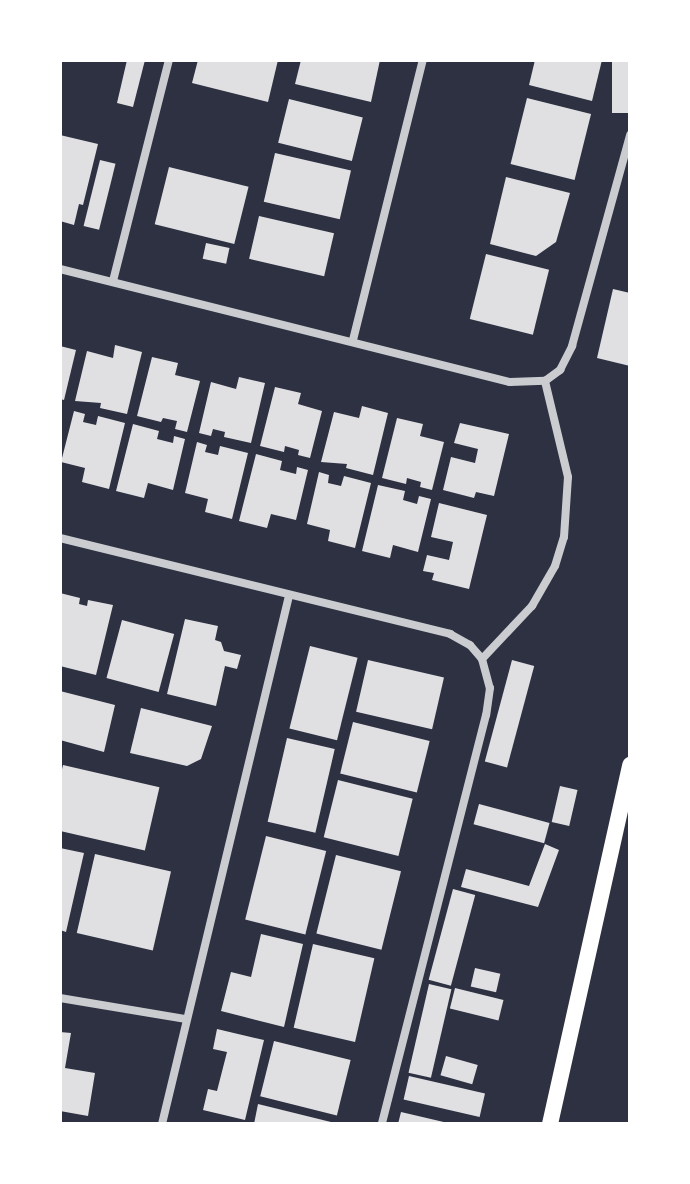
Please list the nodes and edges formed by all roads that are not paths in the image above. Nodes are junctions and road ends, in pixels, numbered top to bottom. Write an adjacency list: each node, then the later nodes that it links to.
1 (169, 60): 5 (street)
2 (423, 60): 6 (street)
3 (630, 135): 7 (street)
4 (60, 269): 5 (street)
5 (113, 281): 6 (street)
6 (353, 340): 7 (street)
7 (545, 381): 10 (street)
8 (60, 538): 9 (street)
9 (289, 596): 10 (street); 13 (street)
10 (482, 659): 15 (street)
11 (630, 765): 16 (main road)
12 (60, 998): 13 (street)
13 (186, 1019): 14 (street)
14 (162, 1124)
15 (382, 1124)
16 (550, 1124)

